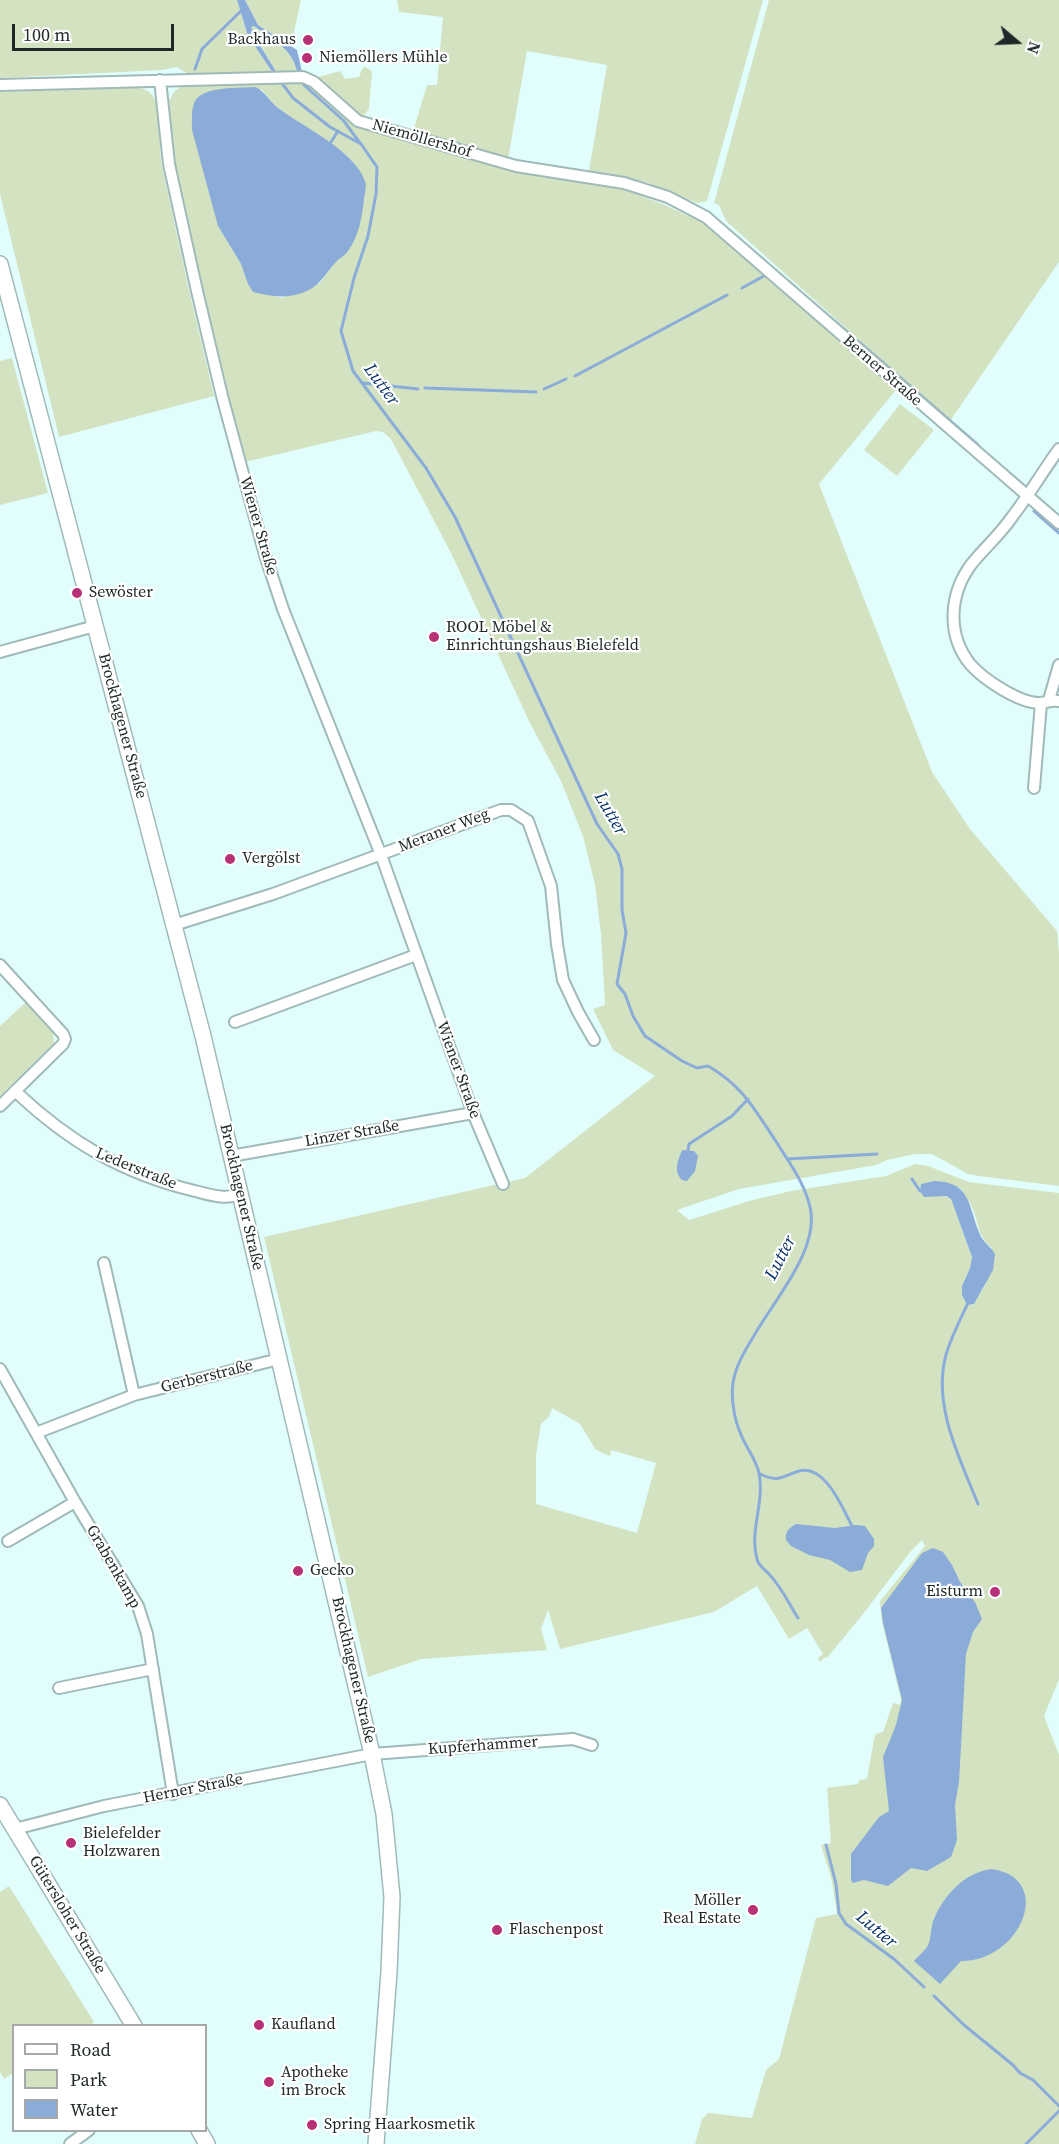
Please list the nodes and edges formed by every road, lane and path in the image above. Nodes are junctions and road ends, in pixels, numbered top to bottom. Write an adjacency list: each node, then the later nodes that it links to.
1 (160, 80): 2 (street, Niemöllershof); 3 (street, Niemöllershof); 13 (street, Wiener Straße)
2 (0, 85)
3 (706, 216): 6 (street, Berner Straße)
4 (0, 264): 8 (main road, Brockhagener Straße)
5 (1059, 449): 6 (street)
6 (1026, 495): 7 (street, Berner Straße); 11 (street)
7 (1059, 523)
8 (96, 626): 9 (street); 14 (main road, Brockhagener Straße)
9 (0, 652)
10 (1059, 665): 11 (street)
11 (1050, 701): 12 (street)
12 (1034, 788)
13 (381, 855): 14 (street, Meraner Weg); 15 (street, Wiener Straße); 18 (street, Meraner Weg)
14 (174, 925): 22 (main road, Brockhagener Straße)
15 (416, 955): 17 (street); 21 (street, Wiener Straße)
16 (0, 965): 19 (street)
17 (235, 1022)
18 (594, 1040)
19 (15, 1091): 20 (street); 24 (street, Lederstraße)
20 (0, 1106)
21 (473, 1113): 22 (street, Linzer Straße); 23 (street, Wiener Straße)
22 (231, 1156): 24 (main road, Brockhagener Straße)
23 (503, 1184)
24 (240, 1194): 26 (main road, Brockhagener Straße)
25 (104, 1263): 28 (street)
26 (279, 1359): 28 (street, Gerberstraße); 35 (main road, Brockhagener Straße)
27 (0, 1369): 29 (street, Grabenkamp)
28 (134, 1395): 29 (street, Gerberstraße)
29 (36, 1433): 30 (street, Grabenkamp)
30 (75, 1502): 31 (street); 32 (street, Grabenkamp)
31 (8, 1541)
32 (153, 1669): 33 (street); 36 (street, Grabenkamp)
33 (59, 1688)
34 (592, 1745): 35 (street, Kupferhammer)
35 (372, 1754): 36 (street, Herner Straße); 42 (main road, Brockhagener Straße)
36 (173, 1794): 38 (street, Herner Straße)
37 (0, 1805): 38 (main road, Gütersloher Straße)
38 (15, 1829): 39 (main road, Gütersloher Straße)
39 (133, 2024)
40 (86, 2132): 41 (street)
41 (70, 2144)
42 (376, 2144)

